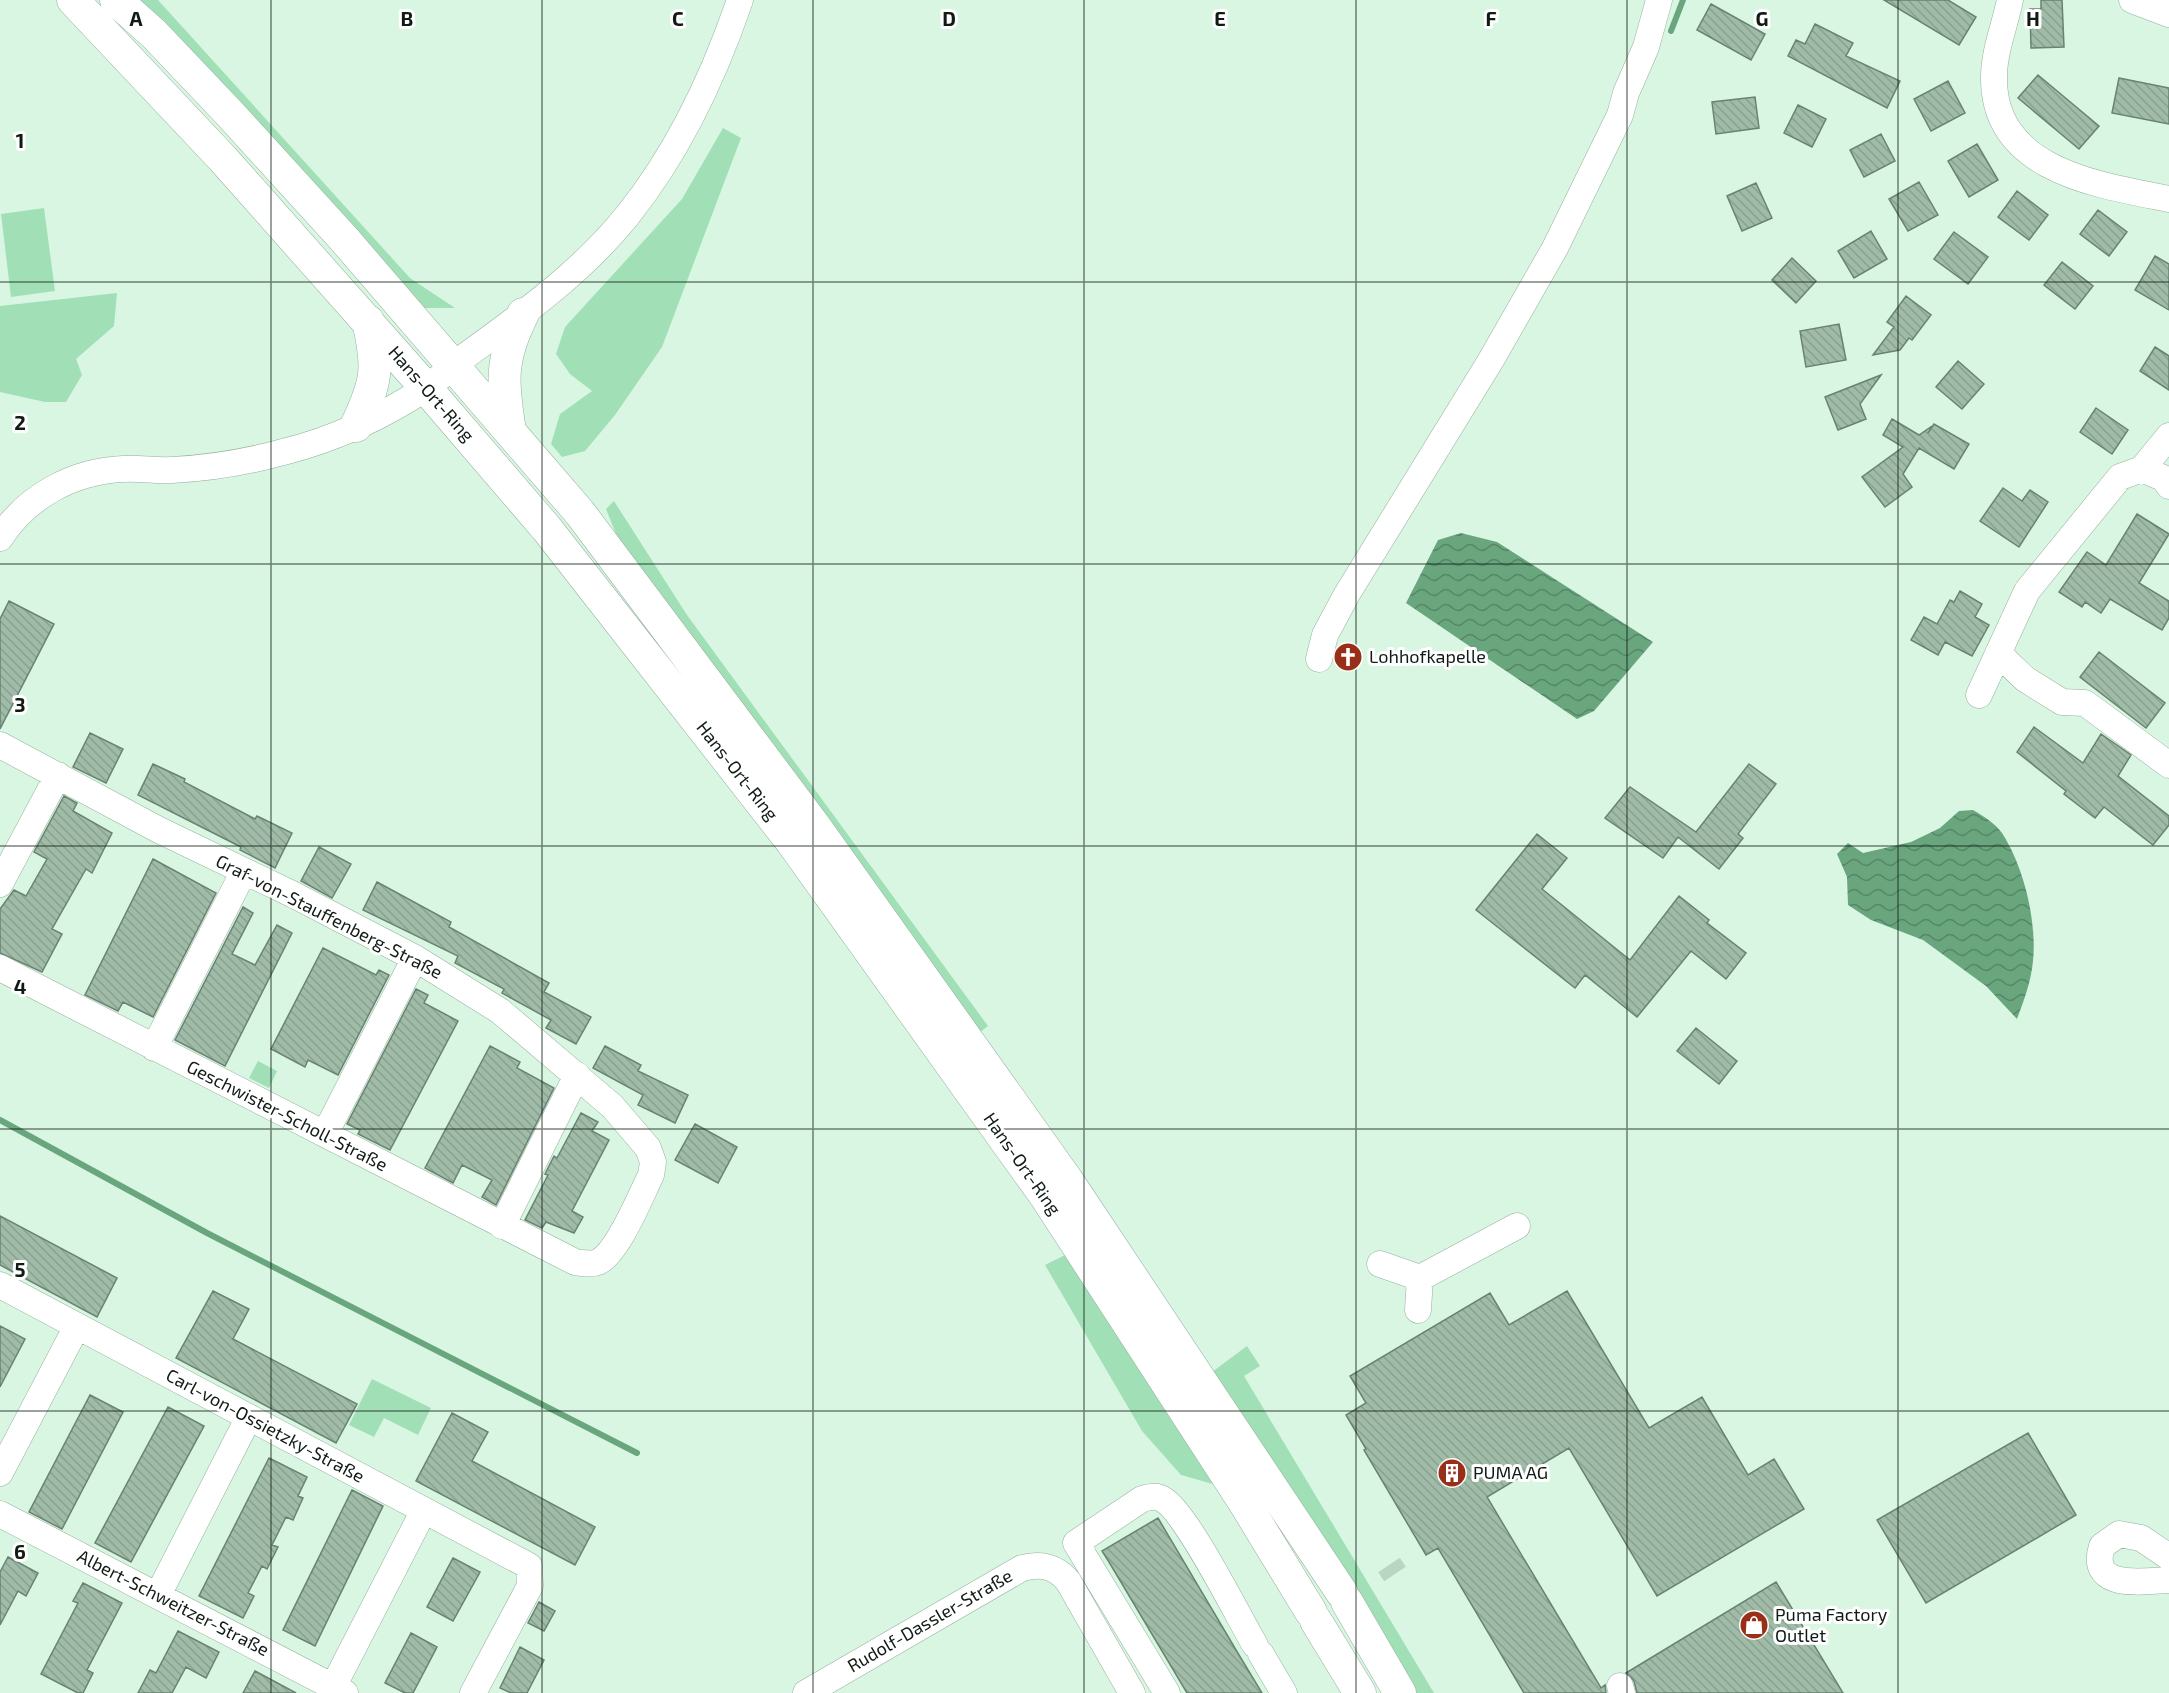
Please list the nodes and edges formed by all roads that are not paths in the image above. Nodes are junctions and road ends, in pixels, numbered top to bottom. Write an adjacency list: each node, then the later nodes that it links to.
1 (73, 0): 10 (main road, Hans-Ort-Ring)
2 (116, 0): 11 (main road, Hans-Ort-Ring)
3 (740, 0): 9 (street)
4 (1659, 0): 20 (street)
5 (2010, 0): 8 (street)
6 (2132, 0): 7 (street)
7 (2169, 14)
8 (2169, 199)
9 (524, 314): 11 (street); 14 (main road)
10 (368, 320): 12 (main road, Hans-Ort-Ring); 13 (main road)
11 (453, 365): 12 (street); 14 (main road, Hans-Ort-Ring)
12 (426, 388): 13 (street); 53 (main road, Hans-Ort-Ring)
13 (357, 426): 18 (street)
14 (510, 431): 54 (main road, Hans-Ort-Ring)
15 (2169, 436): 16 (street)
16 (2142, 469): 17 (street); 19 (street)
17 (2169, 486)
18 (0, 538)
19 (1998, 653): 21 (street); 23 (street)
20 (1319, 659)
21 (1979, 695)
22 (0, 745): 24 (street, Graf-von-Stauffenberg-Straße)
23 (2169, 765)
24 (58, 775): 25 (street, Graf-von-Stauffenberg-Straße); 26 (street)
25 (244, 871): 27 (street, Graf-von-Stauffenberg-Straße); 29 (street)
26 (0, 884)
27 (415, 957): 30 (street, Graf-von-Stauffenberg-Straße); 31 (street)
28 (0, 968): 29 (street, Geschwister-Scholl-Straße)
29 (154, 1048): 31 (street, Geschwister-Scholl-Straße)
30 (578, 1075): 32 (street); 34 (street, Graf-von-Stauffenberg-Straße)
31 (325, 1134): 32 (street, Geschwister-Scholl-Straße)
32 (502, 1226): 34 (street, Geschwister-Scholl-Straße)
33 (1517, 1226): 36 (street)
34 (575, 1262)
35 (1380, 1264): 36 (street)
36 (1420, 1278): 38 (street)
37 (0, 1285): 39 (street, Carl-von-Ossietzky-Straße)
38 (1418, 1310)
39 (77, 1326): 40 (street, Carl-von-Ossietzky-Straße); 41 (street)
40 (249, 1417): 42 (street, Carl-von-Ossietzky-Straße); 46 (street)
41 (0, 1473)
42 (424, 1510): 47 (street); 48 (street, Carl-von-Ossietzky-Straße)
43 (0, 1514): 46 (street, Albert-Schweitzer-Straße)
44 (2169, 1557): 45 (street)
45 (2169, 1580)
46 (158, 1595): 47 (street, Albert-Schweitzer-Straße)
47 (339, 1690)
48 (473, 1693)
49 (806, 1693): 50 (street, Rudolf-Dassler-Straße)
50 (1132, 1693)
51 (1167, 1693): 52 (street)
52 (1284, 1693)
53 (1360, 1693)
54 (1400, 1693)

